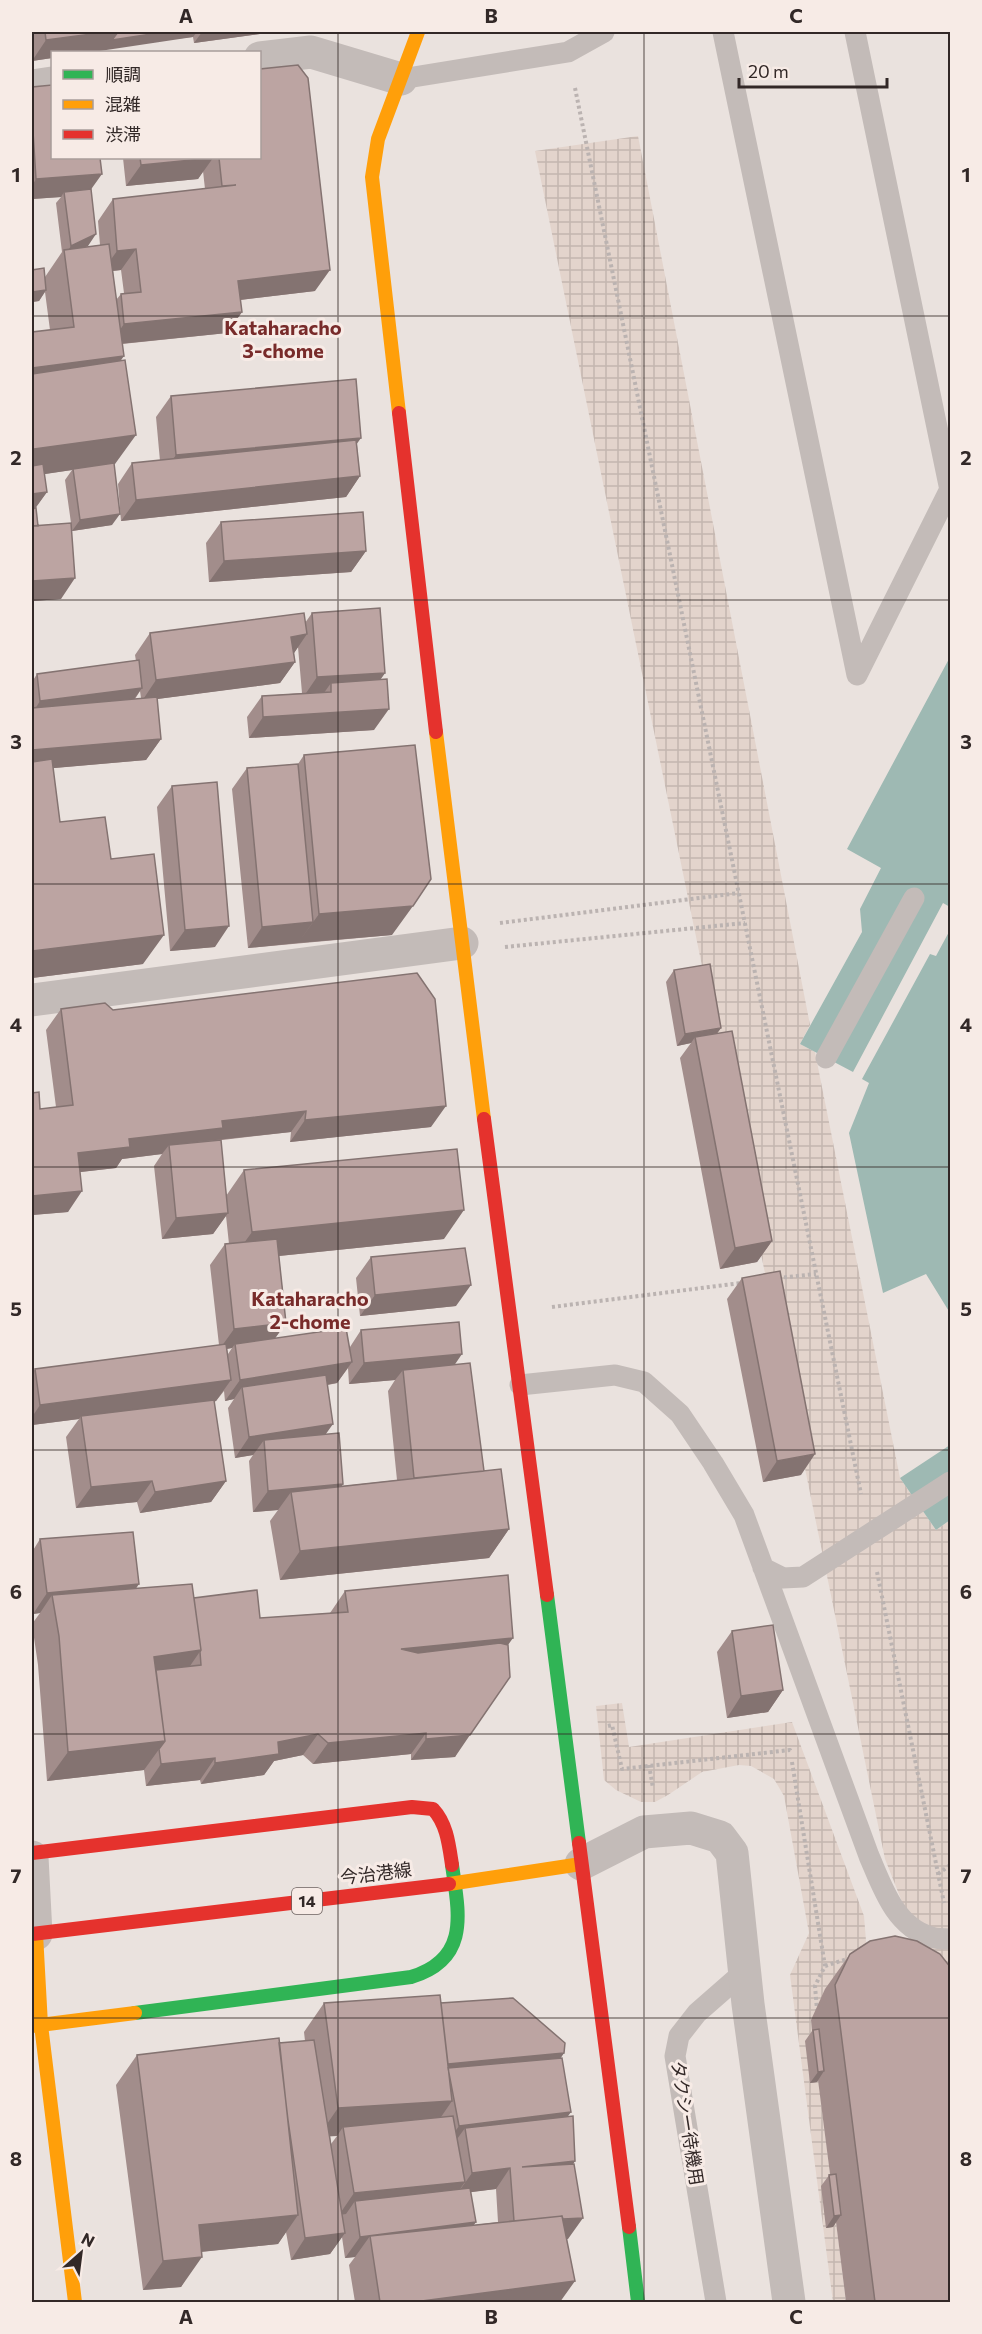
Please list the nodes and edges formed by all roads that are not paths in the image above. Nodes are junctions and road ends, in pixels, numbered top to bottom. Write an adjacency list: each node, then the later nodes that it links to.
1 (418, 32): 6 (street)
2 (604, 32): 6 (lane)
3 (723, 32): 9 (lane)
4 (855, 32): 9 (lane)
5 (261, 58): 6 (street)
6 (401, 79): 11 (street)
7 (51, 83): 8 (street)
8 (32, 86)
9 (950, 489)
10 (914, 898): 13 (lane)
11 (462, 943): 12 (street); 14 (street)
12 (32, 1000)
13 (826, 1058)
14 (520, 1384): 16 (lane); 18 (street)
15 (951, 1482): 16 (lane)
16 (763, 1568): 21 (lane)
17 (32, 1855): 19 (street); 20 (street)
18 (581, 1864): 19 (street, 今治港線 / 14); 22 (street); 25 (street)
19 (455, 1883): 20 (street, 今治港線 / 14); 23 (street)
20 (34, 1934): 23 (street)
21 (951, 1939)
22 (745, 1971): 26 (lane, タクシー待機用); 27 (street)
23 (36, 2026): 24 (street)
24 (75, 2302)
25 (638, 2302)
26 (716, 2302)
27 (789, 2302)

